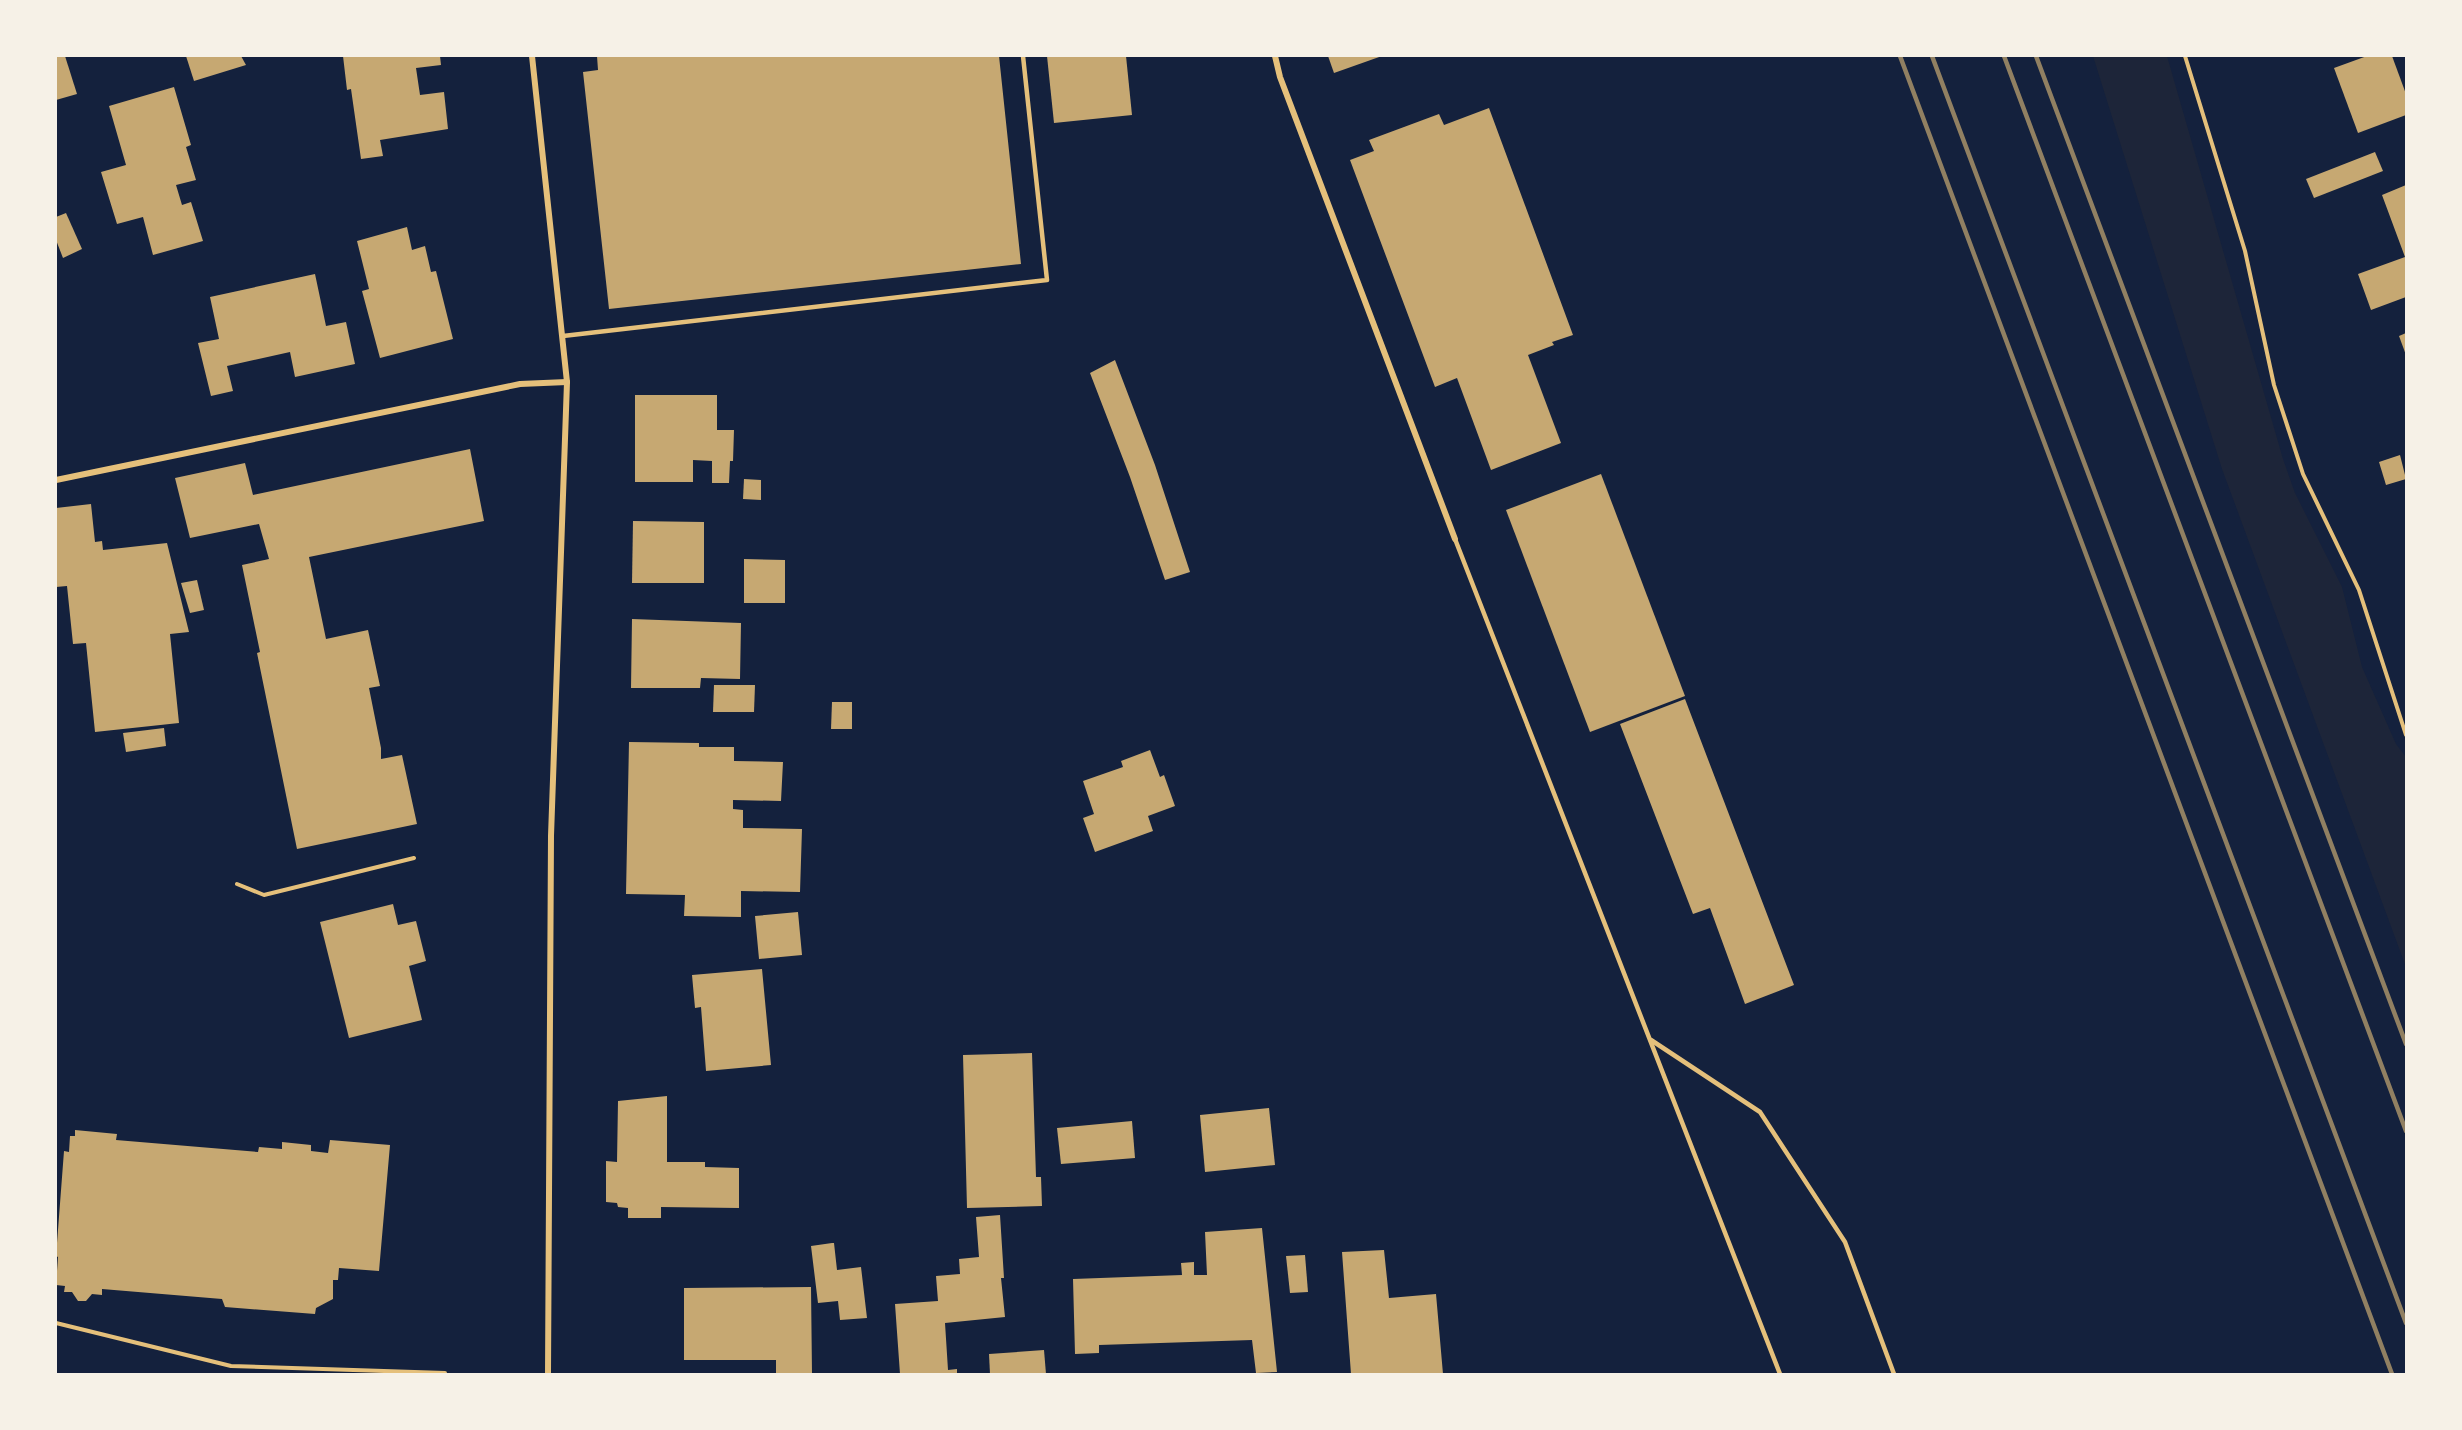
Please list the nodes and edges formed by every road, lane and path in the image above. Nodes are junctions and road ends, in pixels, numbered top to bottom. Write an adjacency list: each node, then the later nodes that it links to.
1 (532, 56): 5 (street)
2 (1023, 56): 5 (lane)
3 (1275, 56): 8 (street)
4 (2185, 56): 9 (path)
5 (562, 336): 6 (street)
6 (567, 382): 7 (street); 15 (street)
7 (56, 480)
8 (1455, 539): 12 (lane)
9 (2406, 735)
10 (414, 858): 11 (path)
11 (237, 884)
12 (1652, 1040): 16 (lane); 17 (lane)
13 (56, 1323): 14 (path)
14 (445, 1373)
15 (548, 1374)
16 (1780, 1374)
17 (1894, 1374)

